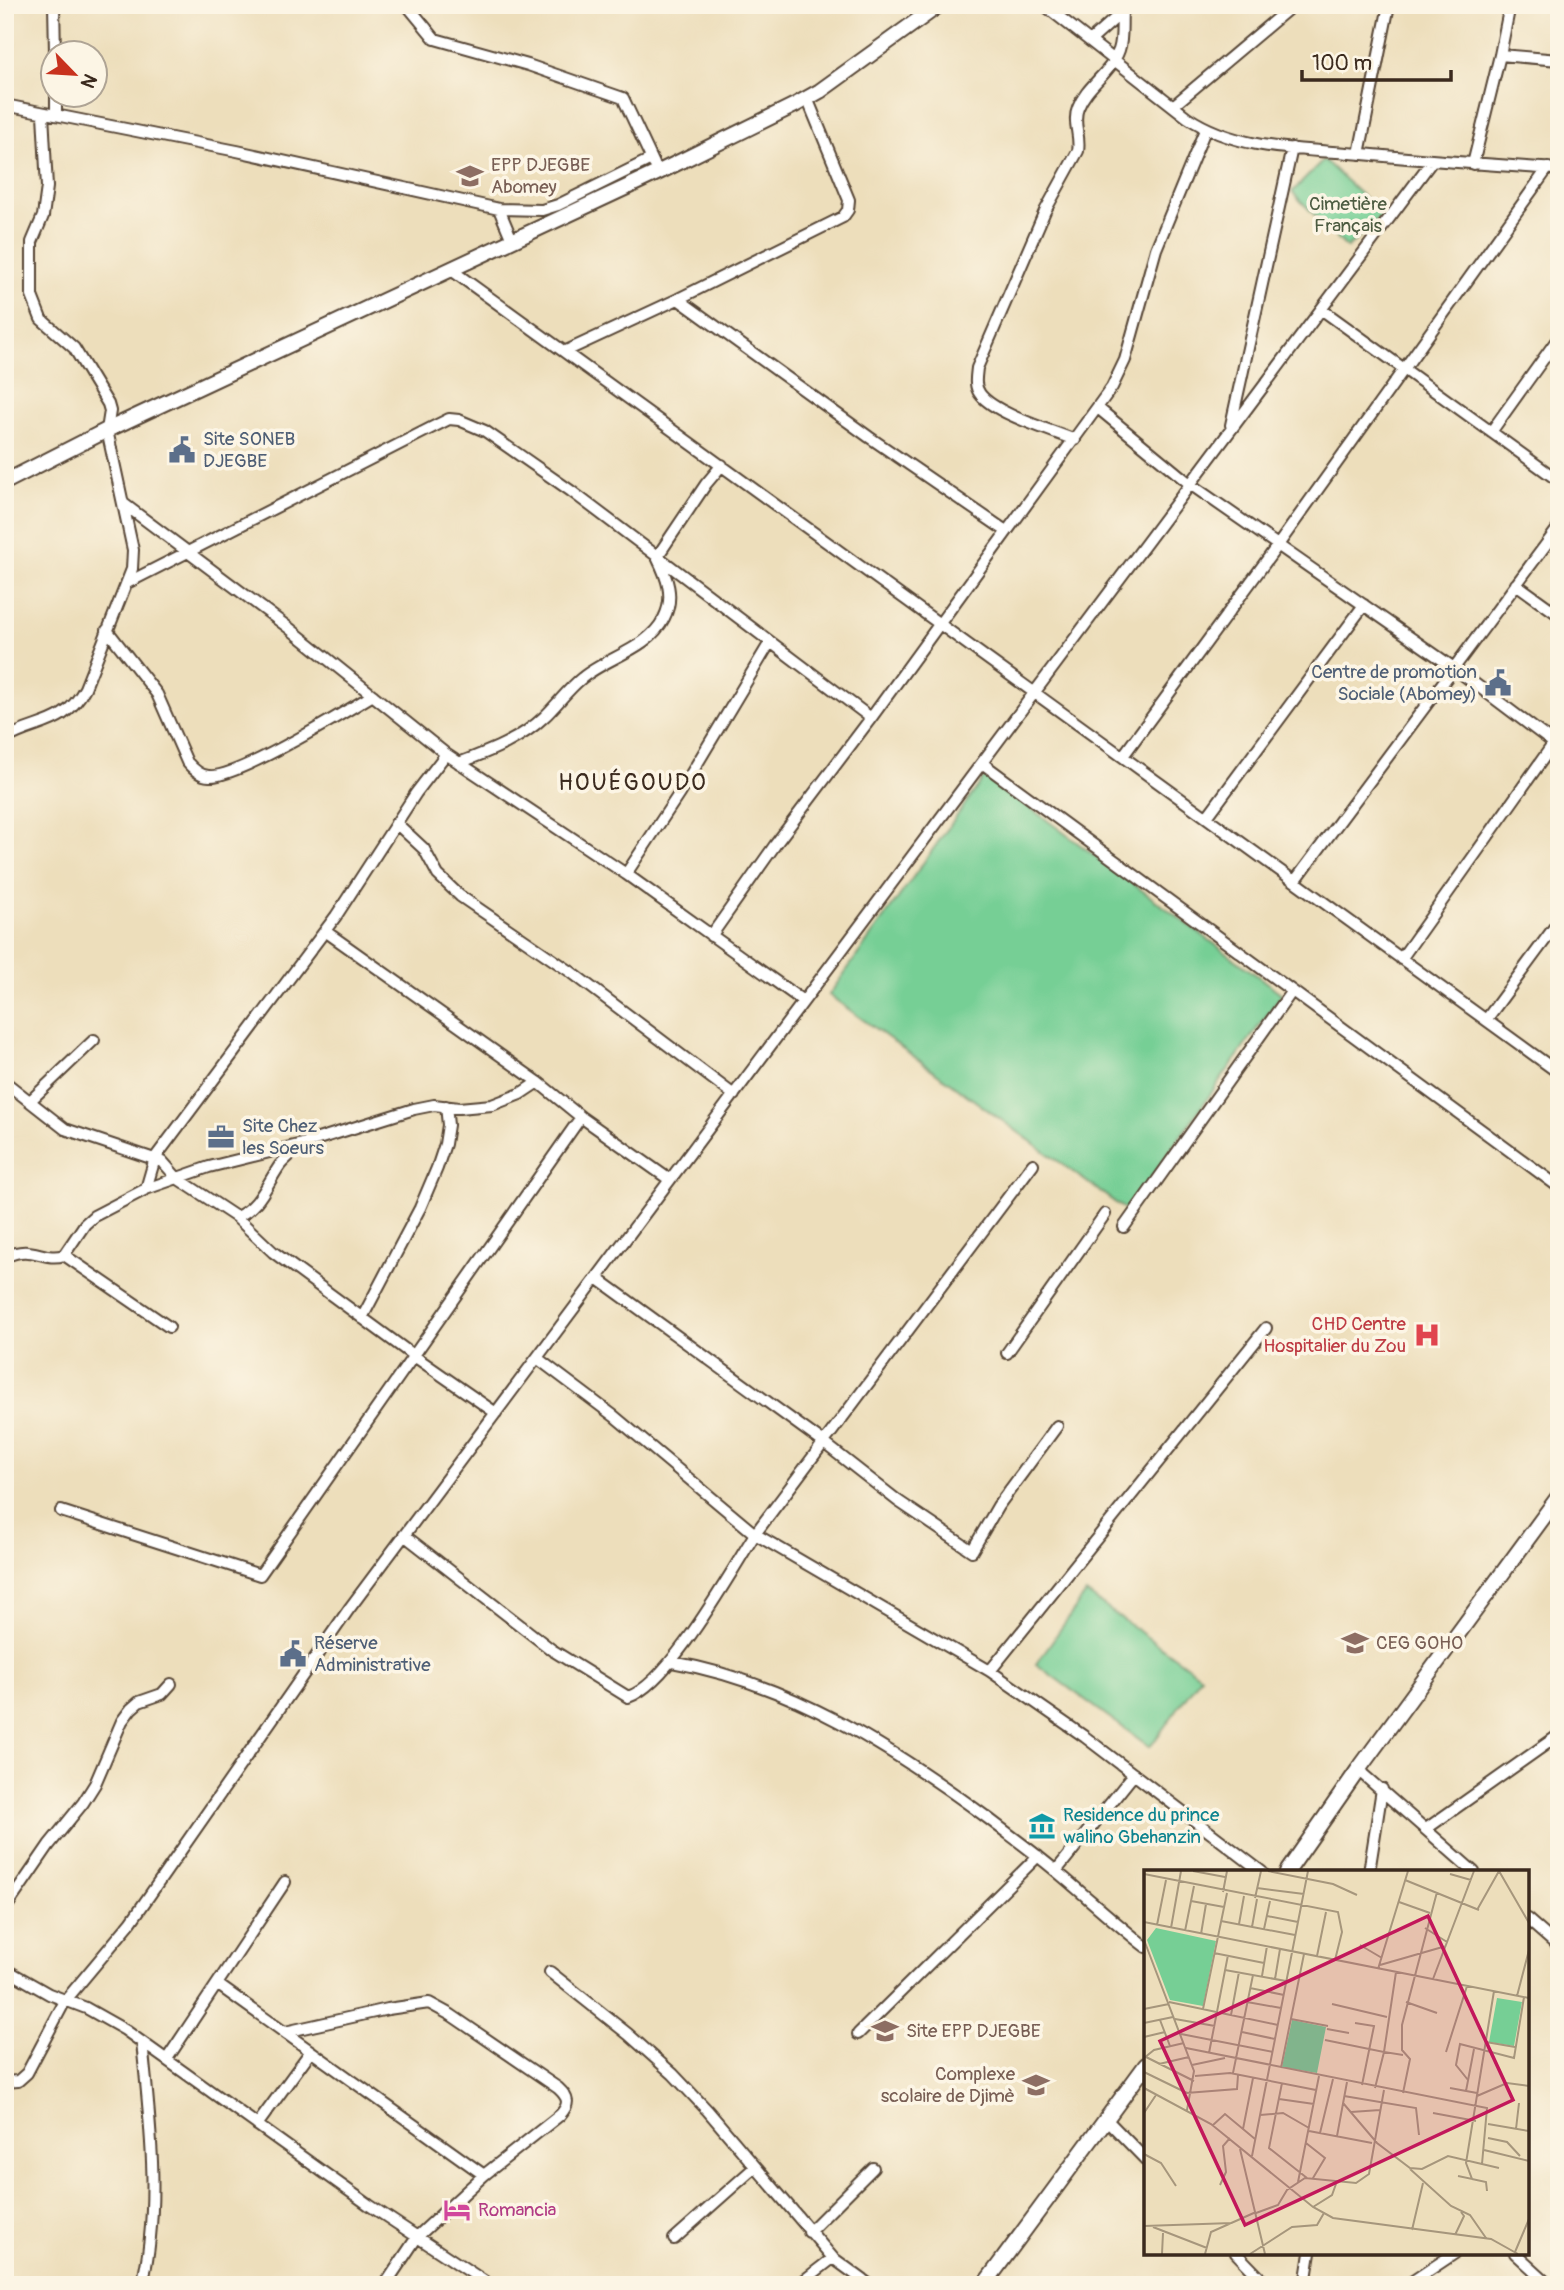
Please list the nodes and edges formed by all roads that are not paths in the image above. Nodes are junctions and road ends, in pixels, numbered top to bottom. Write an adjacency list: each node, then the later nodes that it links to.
1 (54, 5): 9 (street)
2 (407, 5): 23 (street)
3 (939, 5): 14 (street)
4 (1044, 5): 10 (street)
5 (1293, 5): 16 (street)
6 (1389, 5): 22 (street)
7 (1510, 5): 11 (street)
8 (1126, 9): 10 (street); 13 (street)
9 (55, 38)
10 (1090, 41): 13 (street)
11 (1500, 55): 12 (street); 25 (street)
12 (1559, 60)
13 (1114, 61): 16 (street); 40 (street)
14 (807, 98): 27 (street); 31 (street)
15 (5, 105): 18 (street)
16 (1172, 106): 20 (street)
17 (56, 108): 19 (street)
18 (43, 114): 19 (street); 37 (street)
19 (56, 114): 28 (street)
20 (1205, 130): 21 (street); 36 (street)
21 (1293, 148): 22 (street); 38 (street)
22 (1359, 154): 24 (street)
23 (651, 159): 27 (street); 28 (street)
24 (1432, 161): 25 (street); 32 (street)
25 (1473, 164): 26 (street)
26 (1553, 169): 35 (street)
27 (657, 173): 29 (street)
28 (499, 209): 29 (street)
29 (512, 240): 30 (street)
30 (450, 269): 34 (street); 37 (street)
31 (678, 299): 34 (street); 47 (street)
32 (1321, 309): 35 (street); 38 (street)
33 (1559, 337): 39 (street)
34 (566, 351): 41 (street)
35 (1403, 370): 39 (street); 48 (street)
36 (1098, 409): 40 (street); 44 (street)
37 (107, 430): 43 (street); 45 (street)
38 (1230, 431): 44 (street)
39 (1491, 432): 42 (street)
40 (1075, 440): 47 (street)
41 (722, 465): 50 (street); 55 (street)
42 (1559, 481)
43 (5, 482)
44 (1190, 484): 48 (street); 59 (street)
45 (124, 504): 49 (street); 51 (street)
46 (1559, 527): 52 (street)
47 (1006, 531): 55 (street)
48 (1278, 545): 53 (street); 65 (street)
49 (189, 553): 50 (street); 51 (street); 60 (street)
50 (657, 556): 57 (street); 66 (street)
51 (128, 583): 56 (street)
52 (1516, 584): 54 (street); 58 (street)
53 (1364, 605): 58 (street); 68 (street)
54 (1559, 615)
55 (940, 623): 59 (street); 61 (street)
56 (107, 630): 60 (street); 62 (street)
57 (769, 644): 61 (street); 70 (street)
58 (1454, 668): 63 (street); 71 (street)
59 (1035, 692): 65 (street); 67 (street)
60 (373, 695): 64 (street)
61 (871, 718): 74 (street)
62 (5, 739)
63 (1556, 745): 75 (street)
64 (446, 754): 66 (street); 69 (street)
65 (1123, 756): 68 (street)
66 (459, 763): 70 (street)
67 (982, 763): 76 (street); 77 (street)
68 (1207, 817): 71 (street)
69 (396, 823): 73 (street); 83 (street)
70 (626, 874): 74 (street)
71 (1295, 881): 75 (street)
72 (1559, 921): 78 (street)
73 (325, 931): 82 (street); 88 (street)
74 (711, 936): 77 (street)
75 (1401, 959): 78 (street)
76 (1292, 991): 92 (street); 96 (street)
77 (803, 1001): 83 (street)
78 (1486, 1020): 80 (street)
79 (94, 1040): 84 (street)
80 (1559, 1073)
81 (5, 1082): 84 (street)
82 (538, 1082): 85 (street); 86 (street)
83 (734, 1095): 91 (street)
84 (30, 1101): 88 (street)
85 (446, 1106): 87 (street); 100 (street)
86 (581, 1117): 91 (street); 104 (street)
87 (302, 1144): 90 (street); 95 (street)
88 (155, 1158): 90 (street); 93 (street)
89 (1033, 1164): 108 (street)
90 (177, 1178): 93 (street); 95 (street)
91 (670, 1180): 99 (street)
92 (1559, 1187)
93 (146, 1189): 97 (street)
94 (1104, 1214): 103 (street)
95 (236, 1217): 100 (street)
96 (1124, 1227)
97 (64, 1255): 98 (street); 101 (street)
98 (5, 1257)
99 (597, 1278): 105 (street); 108 (street)
100 (362, 1318): 104 (street)
101 (169, 1327)
102 (1266, 1328): 114 (street)
103 (1007, 1353)
104 (414, 1356): 106 (street); 110 (street)
105 (537, 1359): 106 (street); 111 (street)
106 (496, 1413): 112 (street)
107 (1057, 1426): 108 (street)
108 (824, 1443): 111 (street)
109 (1559, 1496): 117 (street)
110 (61, 1511)
111 (755, 1534): 113 (street); 114 (street)
112 (404, 1535): 113 (street); 135 (street)
113 (672, 1662): 121 (street)
114 (990, 1671): 118 (street)
115 (171, 1684): 128 (street)
116 (1559, 1735): 120 (street)
117 (1358, 1770): 119 (street); 123 (street)
118 (1134, 1774): 122 (street); 126 (street)
119 (1382, 1789): 120 (street); 124 (street)
120 (1426, 1829): 125 (street)
121 (1038, 1856): 126 (street); 137 (street)
122 (1259, 1870)
123 (1288, 1870)
124 (1369, 1870)
125 (1472, 1870)
126 (1056, 1871): 130 (street)
127 (285, 1882): 134 (street)
128 (5, 1909)
129 (1529, 1921): 131 (street)
130 (1144, 1945)
131 (1559, 1947)
132 (5, 1969): 135 (street)
133 (550, 1972): 146 (street)
134 (217, 1984): 136 (street); 140 (street)
135 (65, 2001): 138 (street); 142 (street)
136 (285, 2032): 139 (street); 148 (street)
137 (858, 2034)
138 (142, 2042): 140 (street); 157 (street)
139 (311, 2051): 144 (street); 148 (street)
140 (167, 2059): 144 (street)
141 (1144, 2068): 143 (street)
142 (5, 2081)
143 (1106, 2119): 145 (street); 162 (street)
144 (257, 2124): 150 (street)
145 (1144, 2158)
146 (755, 2167): 149 (street); 151 (street)
147 (873, 2168): 149 (street)
148 (484, 2175): 150 (street)
149 (809, 2232): 156 (street)
150 (417, 2237): 158 (street); 159 (street)
151 (674, 2239)
152 (1238, 2255): 163 (street)
153 (1310, 2255): 164 (street)
154 (1452, 2255): 165 (street)
155 (1517, 2255): 166 (street)
156 (833, 2258): 160 (street); 161 (street)
157 (142, 2285)
158 (385, 2285)
159 (489, 2285)
160 (798, 2285)
161 (870, 2285)
162 (984, 2285)
163 (1267, 2285)
164 (1306, 2285)
165 (1407, 2285)
166 (1550, 2285)

